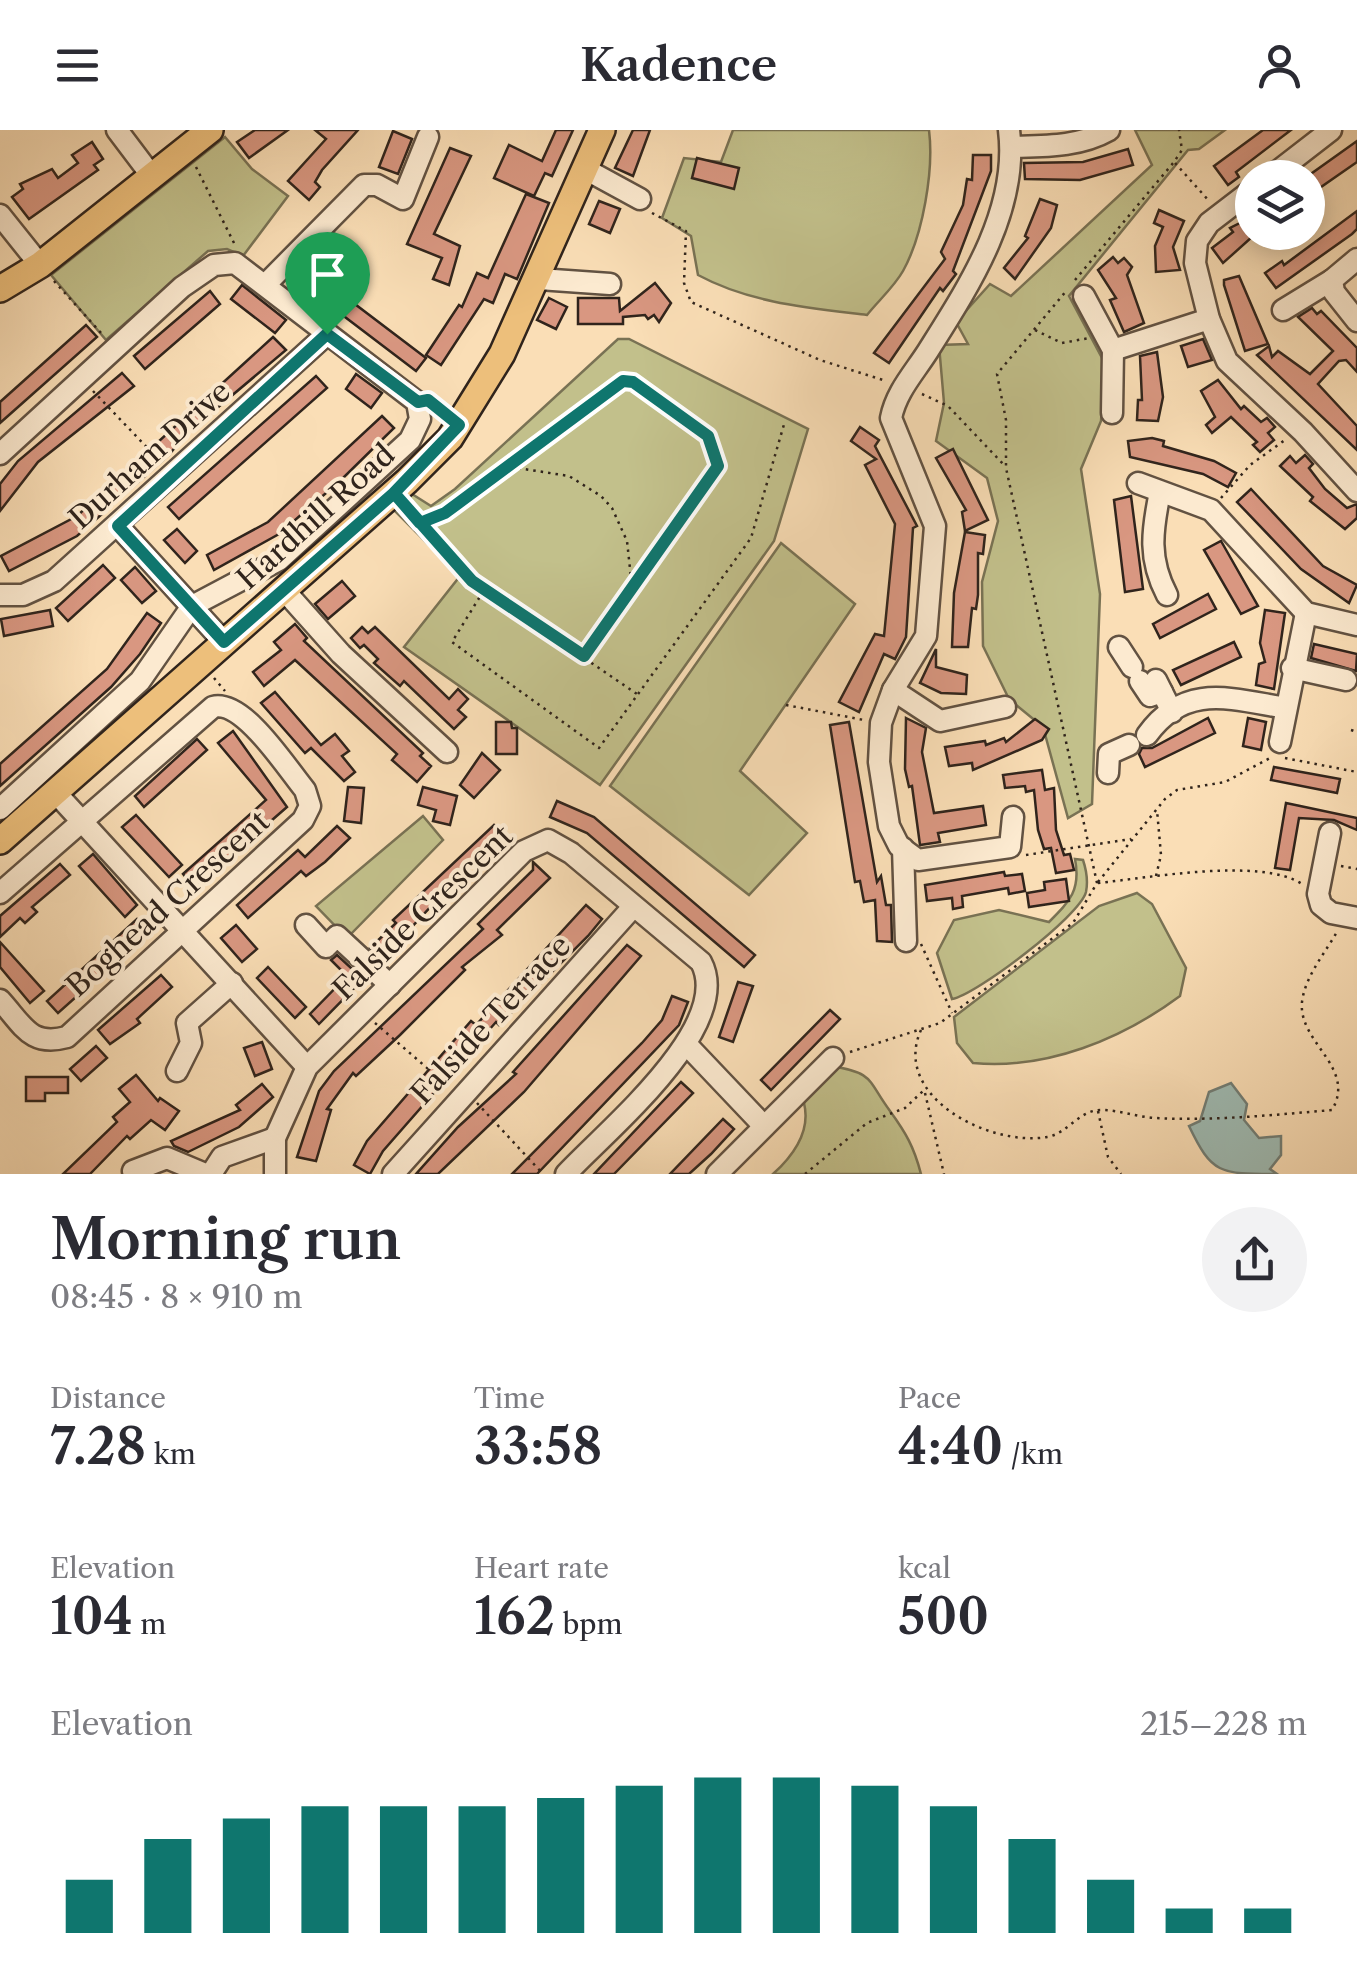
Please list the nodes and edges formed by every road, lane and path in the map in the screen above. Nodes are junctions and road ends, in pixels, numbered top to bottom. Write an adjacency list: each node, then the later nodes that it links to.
1 (117, 130): 13 (street)
2 (210, 130): 9 (main road)
3 (602, 130): 12 (main road, Hardhill Road)
4 (1109, 130): 8 (street)
5 (1179, 130): 11 (path)
6 (1332, 130): 10 (street)
7 (428, 137): 24 (street)
8 (1010, 138): 35 (street)
9 (186, 148): 13 (main road); 19 (path)
10 (1293, 160)
11 (1174, 162): 16 (path); 30 (path)
12 (585, 170): 15 (street); 21 (main road, Hardhill Road)
13 (151, 174): 20 (main road)
14 (1235, 203): 16 (street)
15 (646, 206): 35 (path)
16 (1221, 214): 28 (street)
17 (0, 215): 20 (street)
18 (1357, 258): 22 (street)
19 (235, 263): 24 (street); 33 (street)
20 (40, 264): 25 (main road); 33 (path)
21 (539, 279): 23 (street); 46 (main road, Hardhill Road)
22 (1332, 280): 27 (street); 29 (street)
23 (610, 284)
24 (266, 286): 31 (street)
25 (0, 289)
26 (1084, 296): 32 (street)
27 (1283, 310)
28 (1209, 319): 32 (street); 38 (street)
29 (1357, 321)
30 (1034, 329): 32 (path); 41 (path)
31 (327, 334): 42 (street, Durham Drive); 55 (street)
32 (1109, 343): 36 (street)
33 (115, 349): 34 (street)
34 (82, 379): 39 (street); 42 (path)
35 (904, 386): 41 (path); 63 (street)
36 (1112, 413)
37 (785, 420): 64 (path)
38 (1298, 427): 44 (street); 47 (path)
39 (0, 454)
40 (509, 466): 48 (path); 51 (path); 51 (path)
41 (1006, 468): 82 (path)
42 (174, 475): 49 (street, Durham Drive)
43 (1138, 483): 45 (street)
44 (1357, 491)
45 (1160, 492): 47 (street); 54 (street)
46 (394, 493): 48 (path); 50 (main road, Hardhill Road)
47 (1210, 510): 56 (street)
48 (420, 523): 52 (path)
49 (118, 526): 53 (street, Durham Drive); 55 (street)
50 (283, 589): 58 (main road, Hardhill Road); 71 (street)
51 (633, 589): 60 (path)
52 (484, 590): 60 (path); 64 (path)
53 (0, 594)
54 (1166, 595)
55 (192, 606): 58 (street); 76 (street)
56 (1306, 613): 57 (street); 61 (street)
57 (1357, 626)
58 (224, 642): 74 (main road, Hardhill Road)
59 (1119, 647): 68 (street)
60 (584, 656): 64 (path)
61 (1292, 668): 62 (street); 67 (street)
62 (1346, 680)
63 (893, 690): 66 (street); 69 (street)
64 (638, 694)
65 (786, 705): 69 (path)
66 (1006, 707)
67 (1286, 708): 68 (street); 70 (street)
68 (1172, 712): 73 (street)
69 (880, 723): 84 (street)
70 (1280, 742)
71 (447, 752)
72 (1357, 772): 75 (path)
73 (1108, 773)
74 (54, 792): 78 (street); 81 (main road, Hardhill Road)
75 (1157, 808): 80 (path); 85 (path)
76 (0, 809)
77 (1013, 817): 83 (street)
78 (82, 820): 87 (street); 92 (street); 92 (street, Boghead Crescent)
79 (1330, 834): 88 (street)
80 (1132, 839): 82 (path); 86 (path)
81 (0, 841)
82 (1092, 846): 83 (path); 86 (path)
83 (1010, 847): 84 (street)
84 (902, 848): 93 (street)
85 (1155, 877): 86 (path); 88 (path)
86 (1096, 883): 98 (path)
87 (0, 893)
88 (1318, 894): 90 (street)
89 (633, 907): 95 (street, Falside Crescent); 100 (street, Falside Crescent); 105 (street, Falside Terrace)
90 (1352, 917): 106 (path)
91 (306, 925): 95 (street)
92 (185, 931): 94 (street); 96 (street, Boghead Crescent)
93 (912, 939): 98 (path)
94 (232, 983): 102 (street); 103 (street)
95 (390, 985): 97 (street, Falside Crescent)
96 (0, 1000)
97 (364, 1011): 102 (street, Falside Crescent); 105 (path)
98 (952, 1013): 99 (path)
99 (921, 1030): 101 (path); 104 (path)
100 (686, 1045): 107 (street); 114 (street, Falside Crescent)
101 (834, 1058): 107 (street)
102 (308, 1067): 108 (street, Falside Crescent)
103 (177, 1070)
104 (924, 1089): 106 (path); 116 (path); 117 (path)
105 (463, 1094): 112 (street, Falside Terrace); 113 (path)
106 (1097, 1110): 118 (path)
107 (762, 1124): 115 (street)
108 (276, 1138): 110 (street); 111 (street, Falside Crescent)
109 (132, 1171): 110 (street)
110 (208, 1174)
111 (275, 1174)
112 (393, 1174)
113 (543, 1174)
114 (566, 1174)
115 (716, 1174)
116 (805, 1174)
117 (944, 1174)
118 (1121, 1174)

